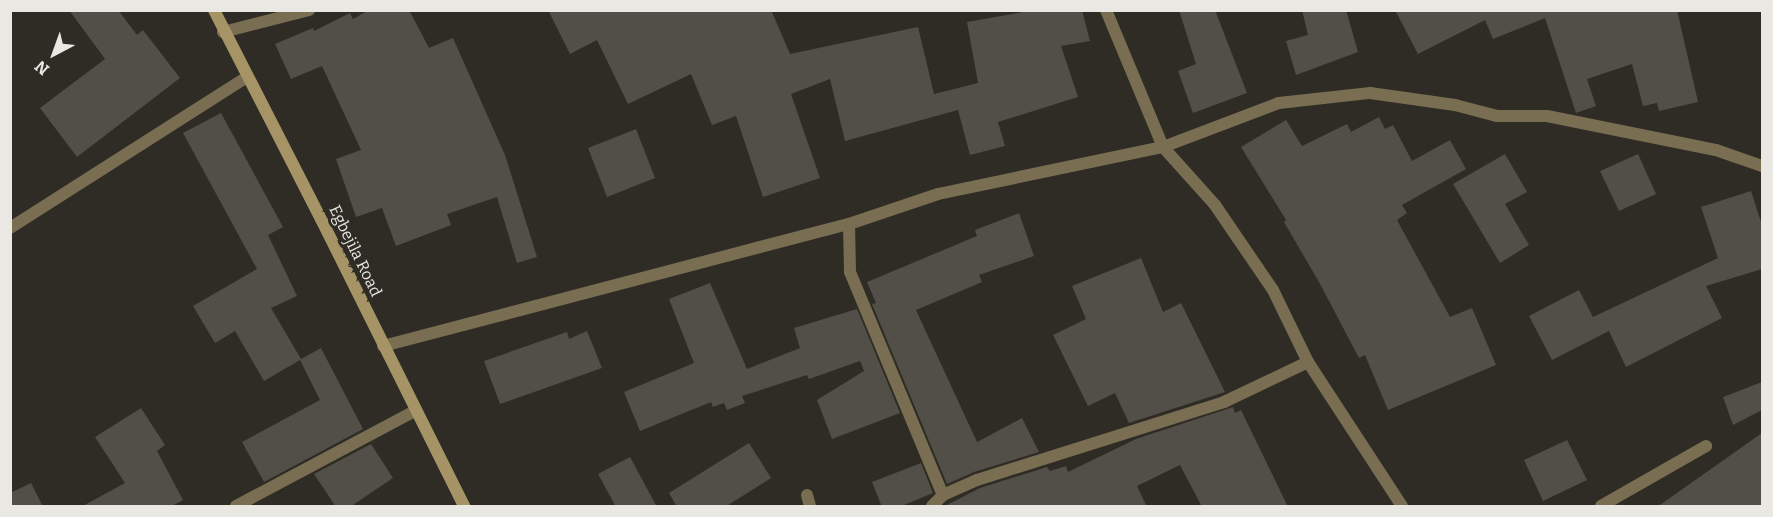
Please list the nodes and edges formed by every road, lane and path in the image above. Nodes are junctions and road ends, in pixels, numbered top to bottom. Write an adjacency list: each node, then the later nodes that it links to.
1 (214, 10): 4 (street, Egbejila Road)
2 (309, 10): 4 (street)
3 (1106, 10): 6 (street)
4 (223, 32): 5 (street, Egbejila Road)
5 (247, 77): 9 (street); 10 (street, Egbejila Road)
6 (1163, 147): 7 (street); 8 (street); 11 (street)
7 (1762, 166)
8 (849, 224): 10 (street); 14 (street)
9 (10, 228)
10 (383, 346): 12 (street, Egbejila Road)
11 (1308, 362): 14 (street); 18 (street)
12 (415, 411): 15 (street); 16 (street, Egbejila Road)
13 (1706, 446): 19 (street)
14 (943, 495): 17 (street)
15 (236, 507)
16 (464, 507)
17 (932, 507)
18 (1402, 507)
19 (1601, 507)

